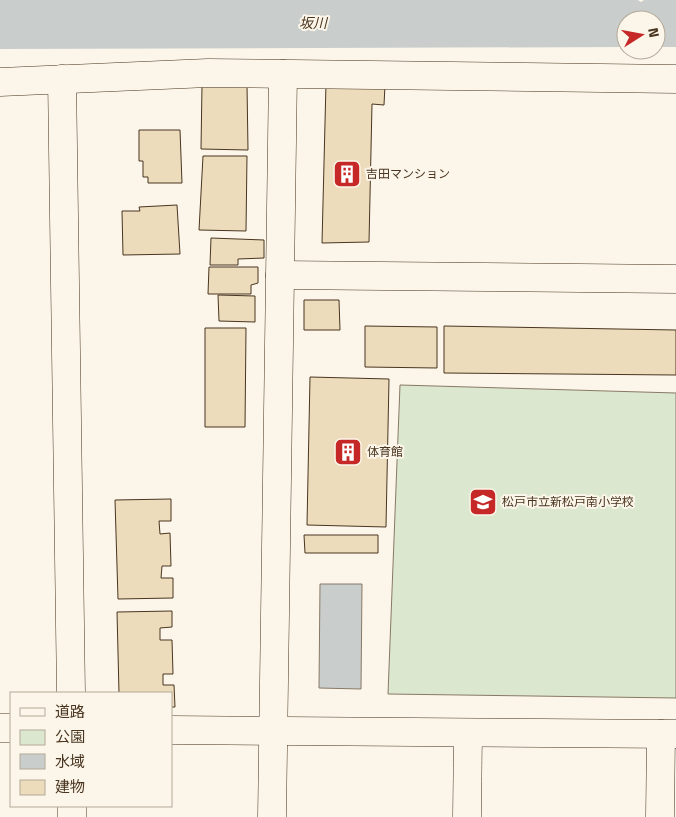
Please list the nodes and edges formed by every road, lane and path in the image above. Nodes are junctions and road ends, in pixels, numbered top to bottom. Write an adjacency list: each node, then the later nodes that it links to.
1 (283, 74): 2 (street); 3 (street); 5 (street)
2 (62, 79): 4 (street); 7 (street)
3 (676, 79)
4 (0, 82)
5 (280, 275): 6 (street); 9 (street)
6 (676, 279)
7 (71, 692)
8 (172, 730): 9 (street)
9 (273, 730): 10 (street); 12 (street)
10 (468, 733): 11 (street); 13 (street)
11 (669, 734): 14 (street)
12 (272, 817)
13 (467, 817)
14 (660, 817)

